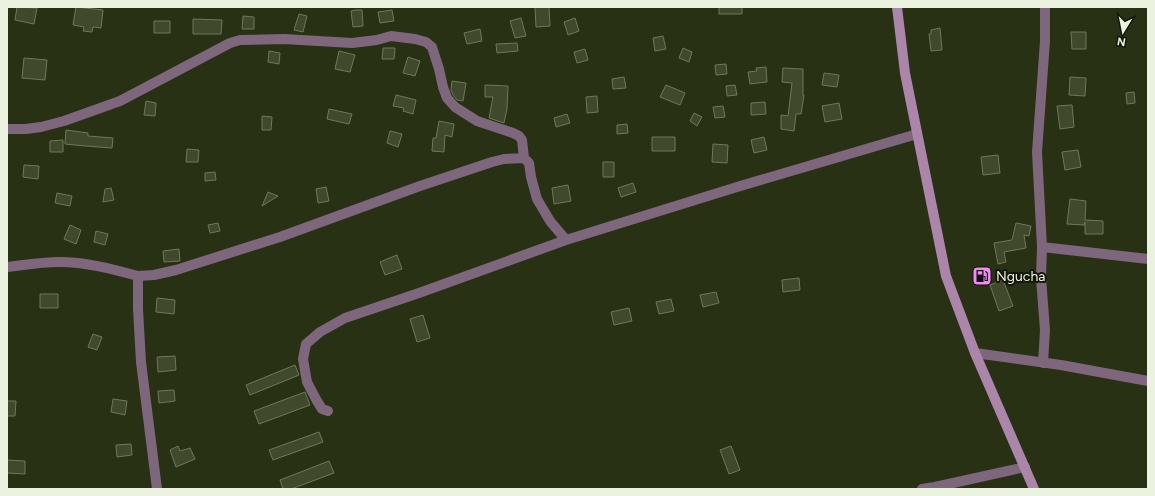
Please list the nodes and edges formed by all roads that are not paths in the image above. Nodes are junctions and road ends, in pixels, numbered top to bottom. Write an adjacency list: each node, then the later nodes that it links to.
1 (897, 7): 4 (main road)
2 (1045, 7): 7 (street)
3 (7, 129): 5 (street)
4 (917, 134): 6 (street); 11 (main road)
5 (524, 158): 6 (street); 10 (street)
6 (566, 240): 14 (street)
7 (1042, 247): 8 (street); 12 (street)
8 (1148, 259)
9 (7, 267): 10 (street)
10 (138, 276): 16 (street)
11 (975, 353): 12 (street); 15 (main road)
12 (1043, 363): 13 (street)
13 (1148, 381)
14 (328, 411)
15 (1025, 467): 17 (street); 18 (main road)
16 (157, 489)
17 (922, 489)
18 (1034, 489)

